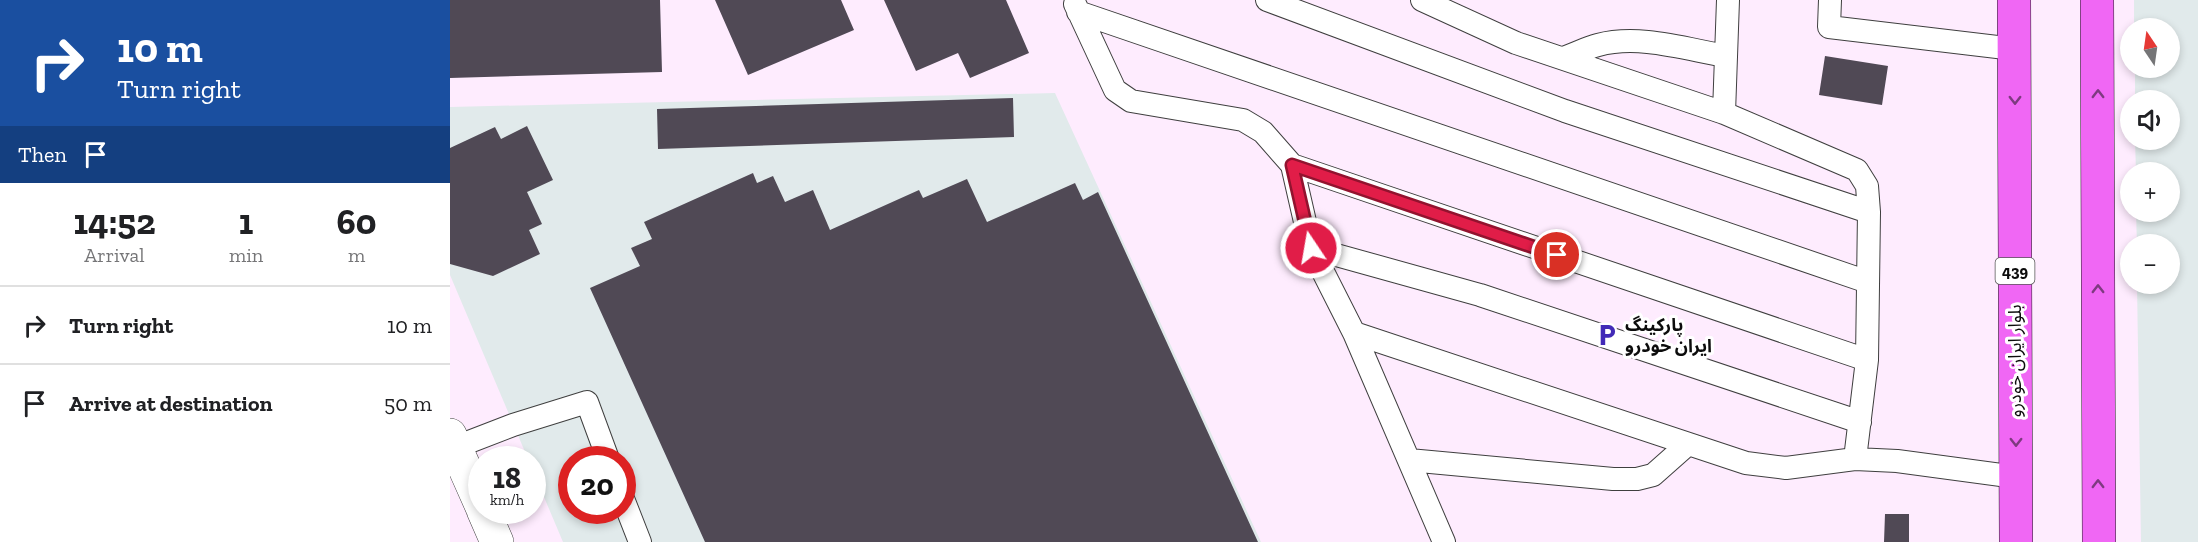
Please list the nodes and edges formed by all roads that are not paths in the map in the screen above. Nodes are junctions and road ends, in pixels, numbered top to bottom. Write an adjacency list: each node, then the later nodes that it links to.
1 (1267, 0): 13 (lane)
2 (1422, 0): 10 (lane)
3 (1728, 0): 9 (lane)
4 (1830, 0): 8 (lane)
5 (2014, 0): 8 (main road, بلوار ایران خودرو / 439)
6 (2097, 0): 32 (main road, one-way to 6)
7 (1076, 6): 12 (lane); 15 (lane)
8 (2014, 49): 25 (main road, بلوار ایران خودرو / 439, one-way to 25)
9 (1726, 56): 10 (lane); 11 (lane)
10 (1563, 58): 11 (lane)
11 (1724, 113): 13 (lane)
12 (1292, 165): 14 (lane); 17 (lane)
13 (1869, 212): 15 (lane)
14 (1311, 248): 16 (lane); 18 (lane)
15 (1868, 282): 17 (lane)
16 (1354, 333): 20 (lane); 23 (lane)
17 (1866, 360): 18 (lane)
18 (1860, 422): 22 (lane)
19 (453, 441): 21 (lane); 24 (street)
20 (1688, 444): 22 (lane); 23 (lane)
21 (603, 446)
22 (1855, 459): 25 (lane)
23 (1409, 460): 30 (lane)
24 (468, 476)
25 (2016, 477): 31 (main road, بلوار ایران خودرو / 439)
26 (489, 524): 28 (street)
27 (633, 524): 29 (lane)
28 (497, 542)
29 (640, 542)
30 (1444, 542)
31 (2016, 542)
32 (2098, 542)

